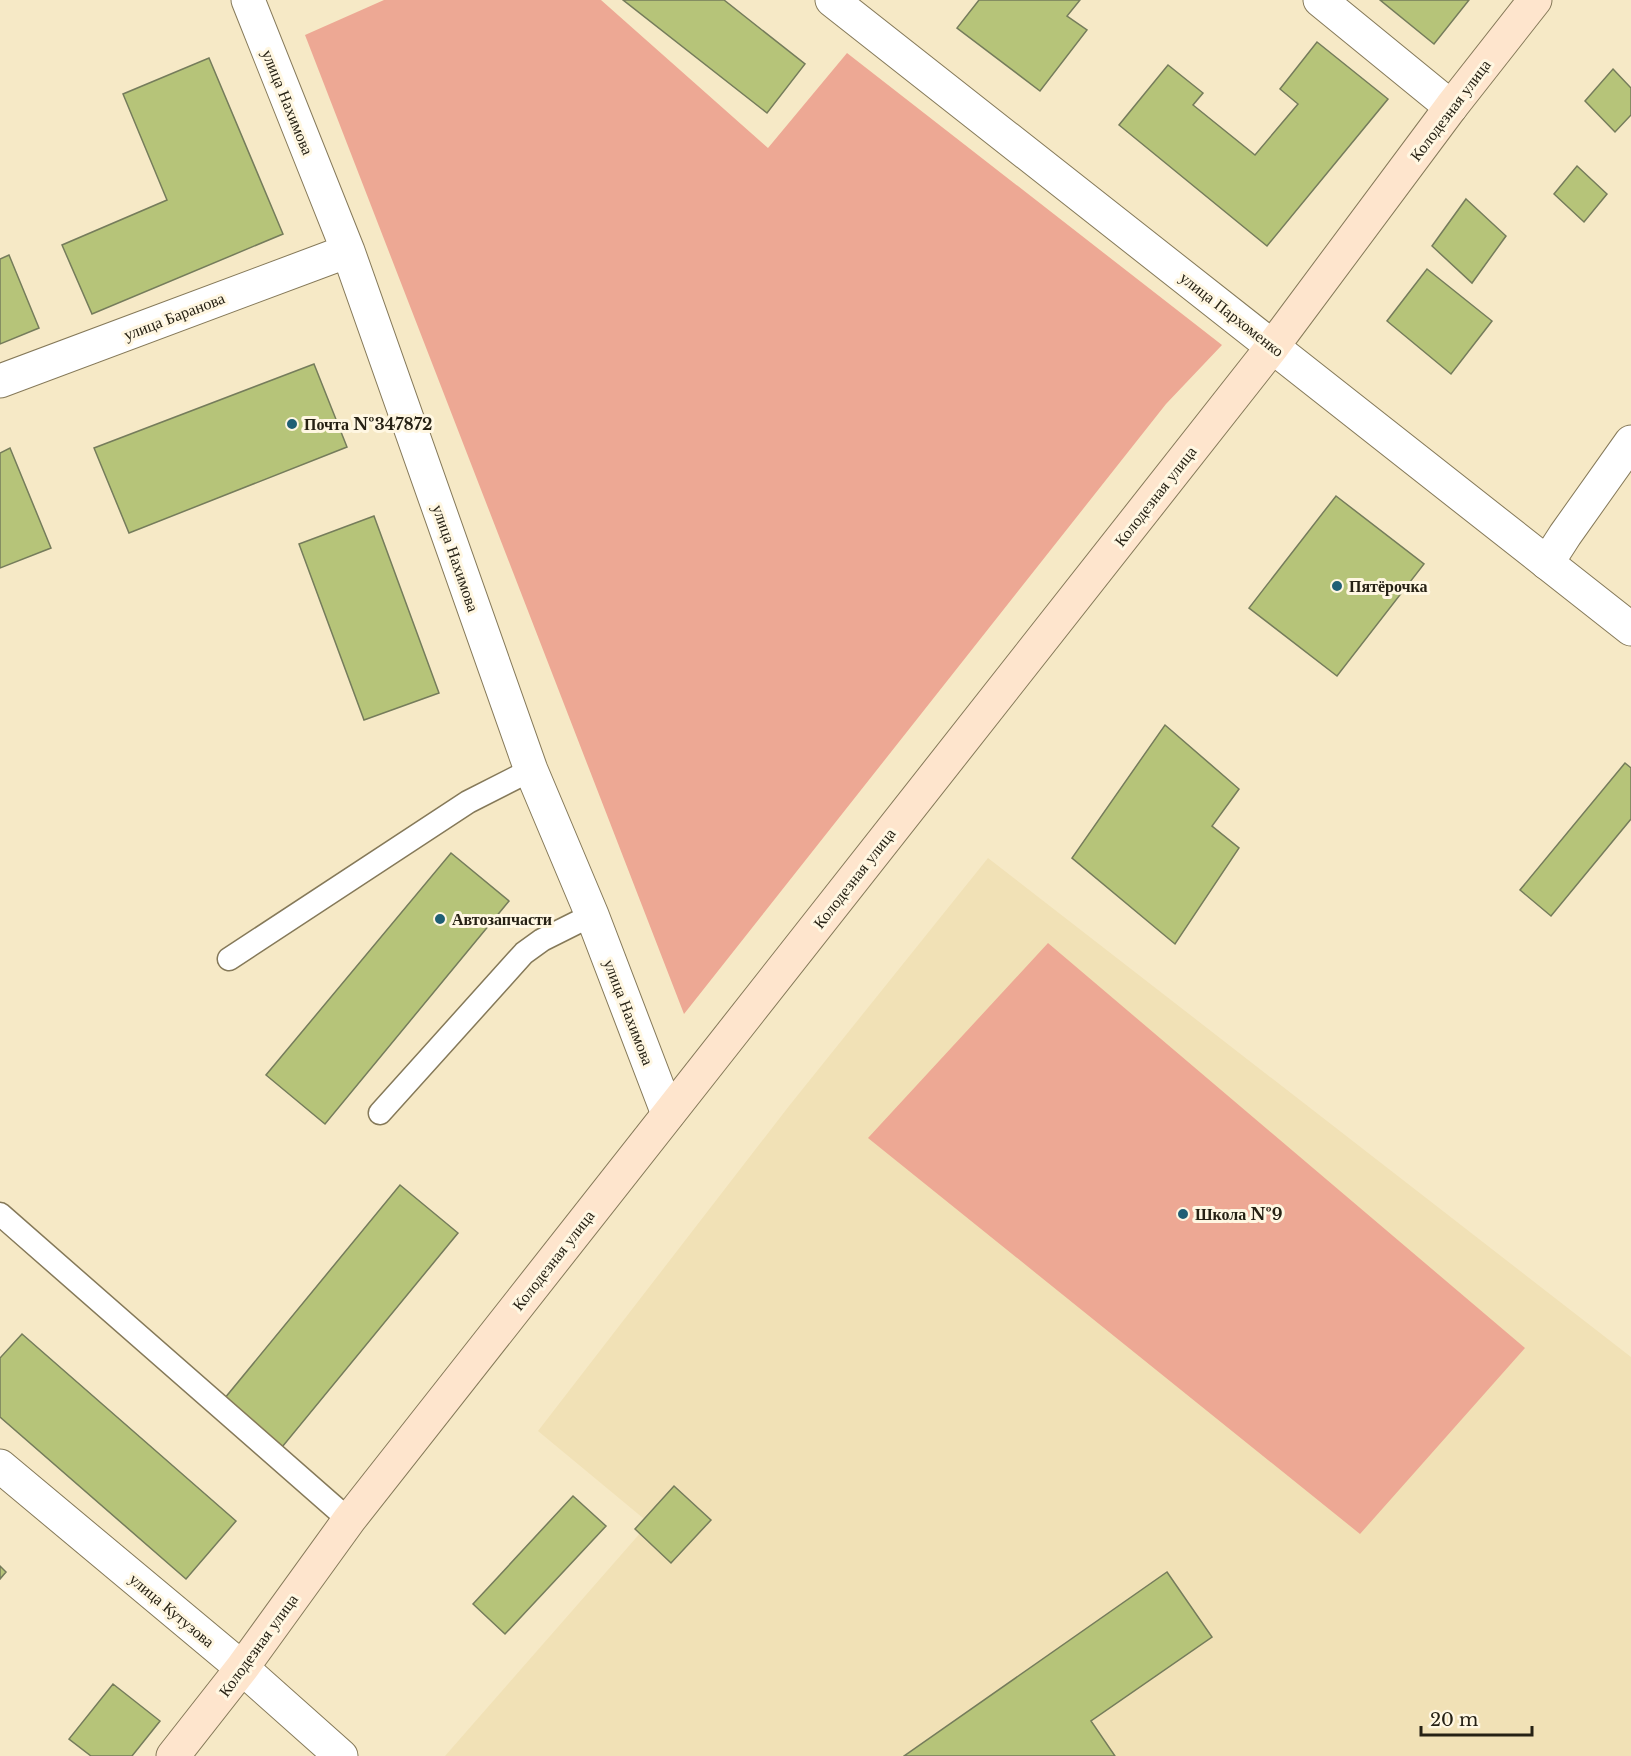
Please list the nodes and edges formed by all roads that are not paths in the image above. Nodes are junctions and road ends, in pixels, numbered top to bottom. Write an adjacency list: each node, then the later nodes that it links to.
1 (248, 0): 6 (street, улица Нахимова)
2 (832, 0): 7 (street, улица Пархоменко)
3 (1320, 0): 5 (street)
4 (1535, 0): 5 (main road, Колодезная улица)
5 (1451, 106): 7 (main road, Колодезная улица)
6 (348, 251): 8 (street, улица Баранова); 12 (street, улица Нахимова)
7 (1273, 346): 10 (street, улица Пархоменко); 16 (main road, Колодезная улица)
8 (0, 381)
9 (1631, 442): 10 (street)
10 (1547, 563): 11 (street, улица Пархоменко)
11 (1631, 629)
12 (531, 770): 13 (street, улица Нахимова); 14 (lane)
13 (592, 915): 15 (lane); 16 (street, улица Нахимова)
14 (229, 959)
15 (380, 1113)
16 (669, 1114): 19 (main road, Колодезная улица)
17 (0, 1214): 19 (lane)
18 (0, 1466): 20 (street, улица Кутузова)
19 (349, 1520): 20 (main road, Колодезная улица)
20 (242, 1668): 21 (main road, Колодезная улица); 22 (street, улица Кутузова)
21 (173, 1756)
22 (341, 1756)

